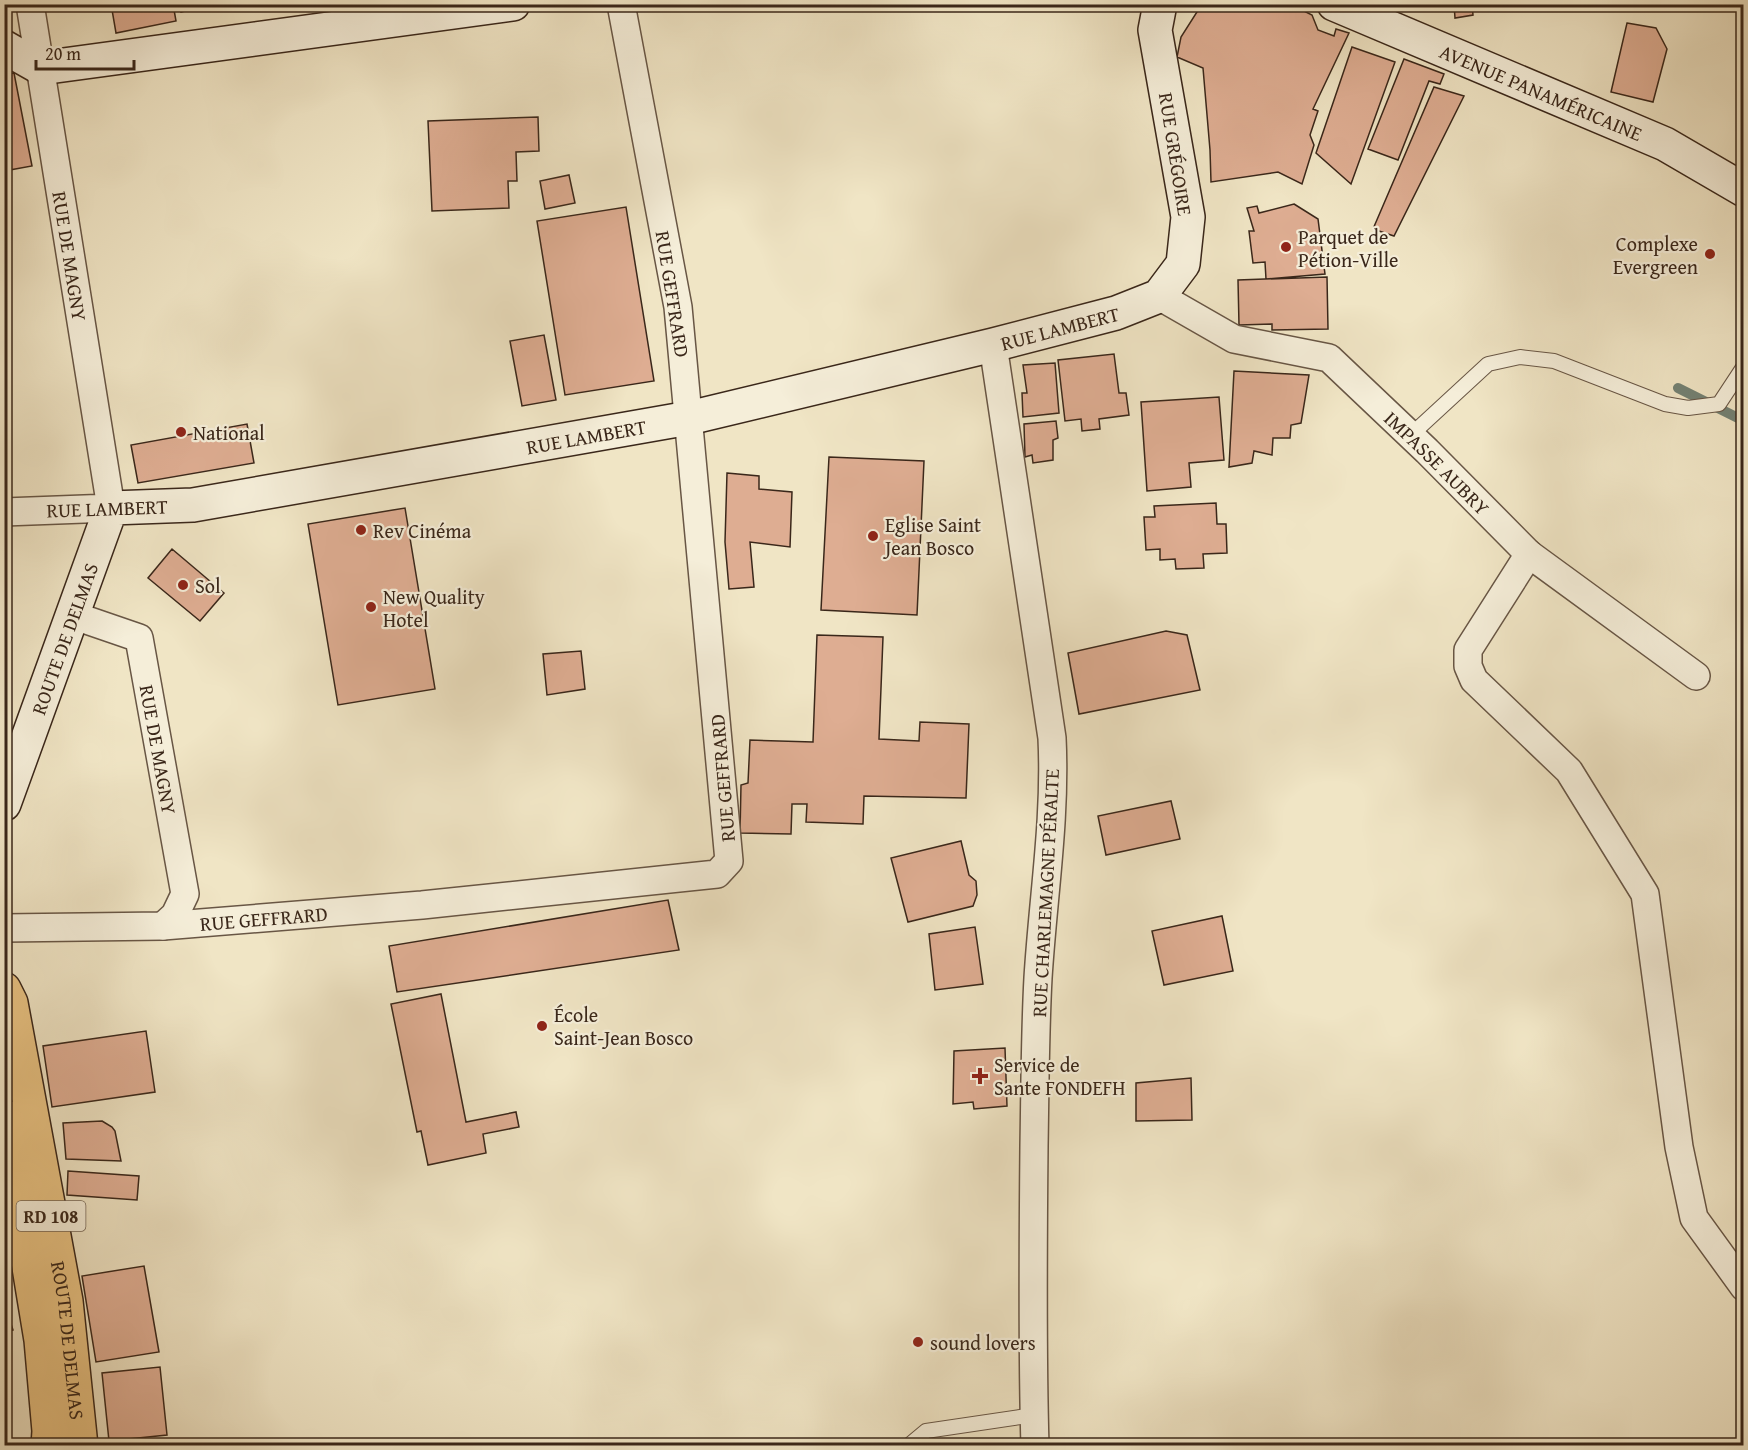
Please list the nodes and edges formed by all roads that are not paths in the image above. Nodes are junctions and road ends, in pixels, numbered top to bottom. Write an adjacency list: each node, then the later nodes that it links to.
1 (30, 4): 7 (street, RUE DE MAGNY)
2 (513, 4): 7 (main road)
3 (621, 4): 12 (street, RUE GEFFRARD)
4 (1160, 4): 9 (main road, RUE GRÉGOIRE)
5 (1334, 4): 8 (main road, AVENUE PANAMÉRICAINE)
6 (4, 47): 7 (main road)
7 (41, 68): 14 (street, RUE DE MAGNY)
8 (1743, 190)
9 (1159, 296): 10 (main road, RUE LAMBERT); 13 (street, IMPASSE AUBRY)
10 (993, 345): 12 (main road, RUE LAMBERT); 25 (street, RUE CHARLEMAGNE PÉRALTE)
11 (1743, 366): 13 (lane)
12 (689, 418): 14 (main road, RUE LAMBERT); 20 (street, RUE GEFFRARD)
13 (1411, 435): 16 (street, IMPASSE AUBRY)
14 (111, 507): 15 (street, RUE LAMBERT); 17 (main road, ROUTE DE DELMAS)
15 (4, 512)
16 (1529, 554): 18 (street, IMPASSE AUBRY); 24 (street)
17 (72, 615): 19 (main road, ROUTE DE DELMAS); 20 (street, RUE DE MAGNY)
18 (1696, 676)
19 (4, 804)
20 (163, 926): 21 (street, RUE GEFFRARD)
21 (4, 928)
22 (4, 989): 27 (main road, ROUTE DE DELMAS / RD 108)
23 (4, 1116): 26 (main road, ROUTE DE DELMAS / RD 108)
24 (1743, 1287)
25 (1034, 1414): 28 (lane); 29 (street, RUE CHARLEMAGNE PÉRALTE)
26 (48, 1446)
27 (81, 1446)
28 (908, 1446)
29 (1035, 1446)

